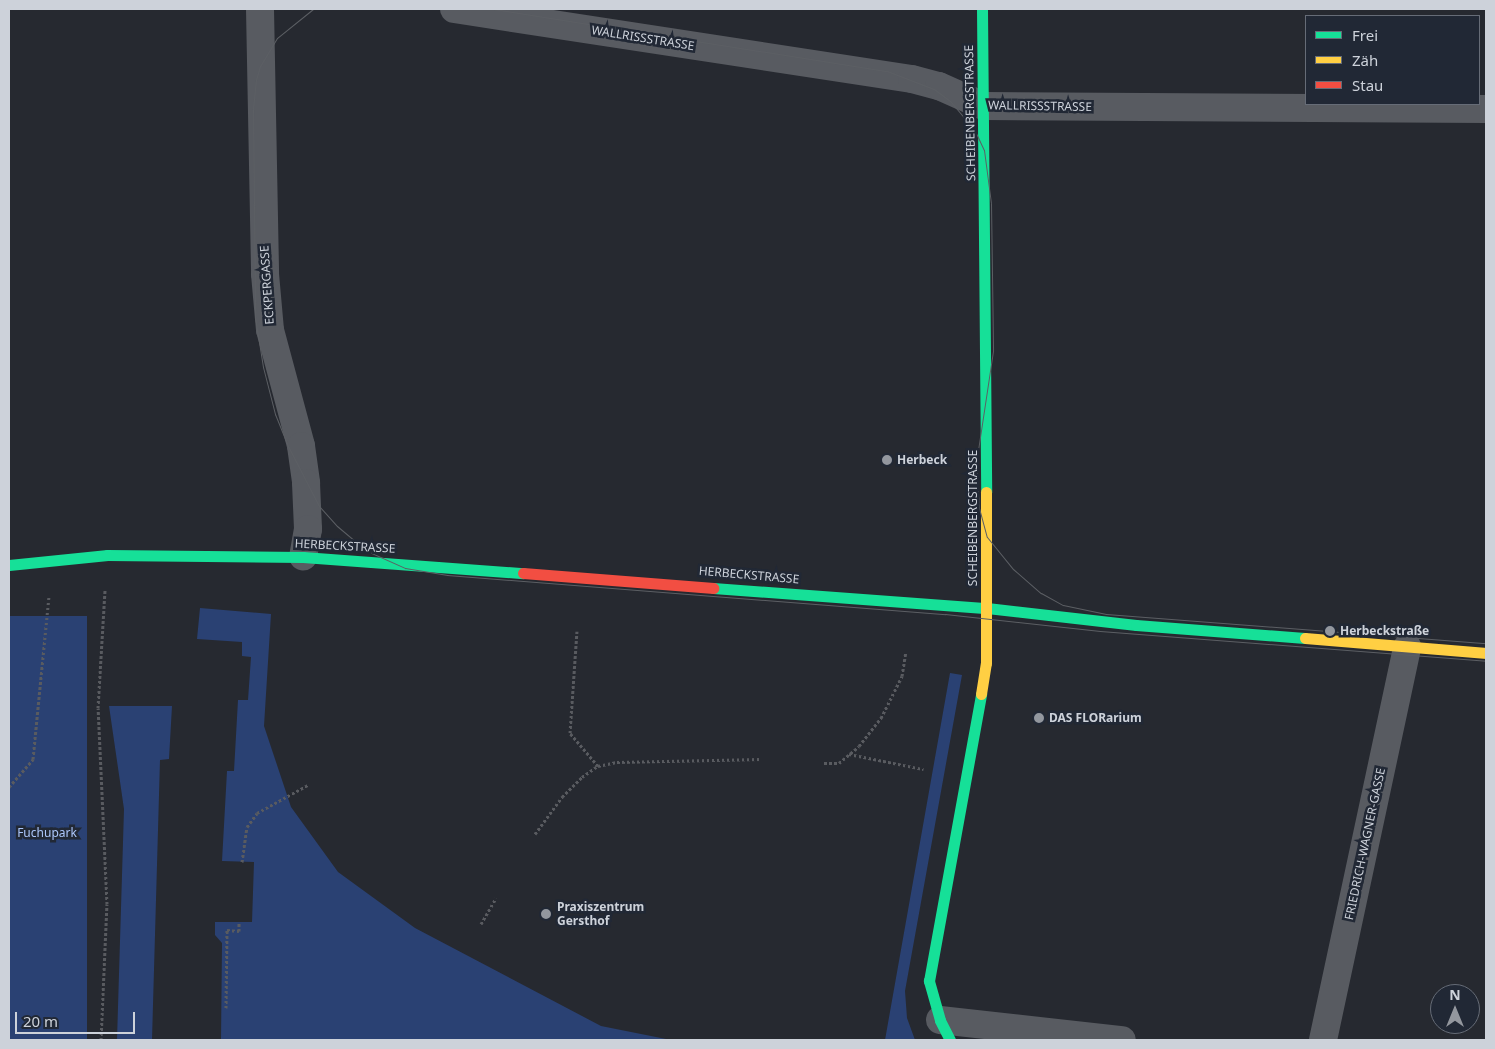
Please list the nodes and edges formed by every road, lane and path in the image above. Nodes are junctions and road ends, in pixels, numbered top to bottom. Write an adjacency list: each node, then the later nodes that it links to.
1 (260, 9): 7 (street, ECKPERGASSE)
2 (454, 9): 4 (street, WALLRISSSTRASSE)
3 (982, 9): 4 (street, SCHEIBENBERGSTRASSE)
4 (984, 106): 5 (street, WALLRISSSTRASSE); 10 (street, SCHEIBENBERGSTRASSE)
5 (1486, 109)
6 (107, 555): 7 (street, HERBECKSTRASSE); 8 (street, HERBECKSTRASSE); 29 (path)
7 (303, 557): 10 (street, HERBECKSTRASSE)
8 (53, 559): 9 (street, HERBECKSTRASSE); 21 (path)
9 (9, 565)
10 (988, 608): 12 (street, HERBECKSTRASSE); 28 (street, SCHEIBENBERGSTRASSE)
11 (576, 631): 18 (path)
12 (1407, 647): 14 (street, HERBECKSTRASSE); 31 (street, FRIEDRICH-WAGNER-GASSE)
13 (906, 652): 15 (path)
14 (1486, 653)
15 (849, 754): 17 (path); 19 (path)
16 (762, 759): 18 (path)
17 (824, 763)
18 (598, 766): 22 (path)
19 (923, 769)
20 (308, 785): 23 (path)
21 (9, 787)
22 (536, 834)
23 (242, 862)
24 (496, 898): 26 (path)
25 (239, 922): 27 (path)
26 (481, 924)
27 (226, 1008)
28 (945, 1030): 30 (street)
29 (101, 1040)
30 (1122, 1040)
31 (1324, 1040)

